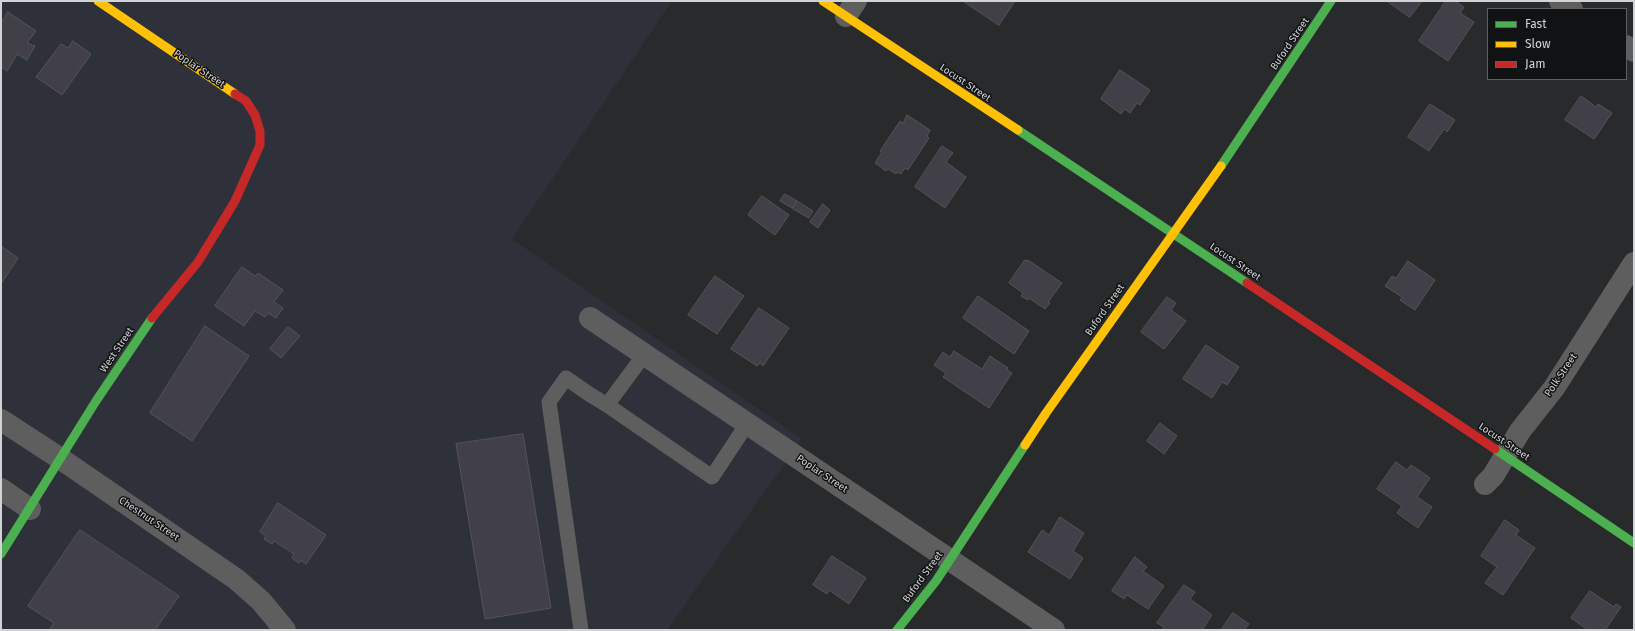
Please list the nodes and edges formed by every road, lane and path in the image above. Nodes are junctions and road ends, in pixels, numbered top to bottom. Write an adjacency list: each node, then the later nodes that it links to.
1 (98, 1): 7 (street, Poplar Street)
2 (823, 1): 6 (street, Locust Street)
3 (1331, 1): 8 (street, Buford Street)
4 (1560, 1): 5 (street)
5 (1570, 8)
6 (851, 9): 8 (street, Locust Street)
7 (254, 161): 16 (street, West Street)
8 (1173, 233): 15 (street, Locust Street); 22 (street, Buford Street)
9 (1634, 263): 15 (street, Polk Street)
10 (590, 318): 11 (street, Poplar Street)
11 (644, 355): 12 (lane); 14 (street, Poplar Street)
12 (607, 405): 14 (lane); 24 (lane)
13 (1, 420): 16 (street, Chestnut Street)
14 (747, 424): 22 (street, Poplar Street)
15 (1505, 456): 17 (street, Polk Street); 20 (street, Locust Street)
16 (61, 459): 19 (street, West Street); 23 (street, Chestnut Street)
17 (1485, 484)
18 (1, 489): 19 (street)
19 (30, 509): 21 (street, West Street)
20 (1634, 543)
21 (1, 554)
22 (949, 560): 25 (street, Buford Street); 26 (street, Poplar Street)
23 (285, 630)
24 (581, 630)
25 (897, 630)
26 (1054, 630)

